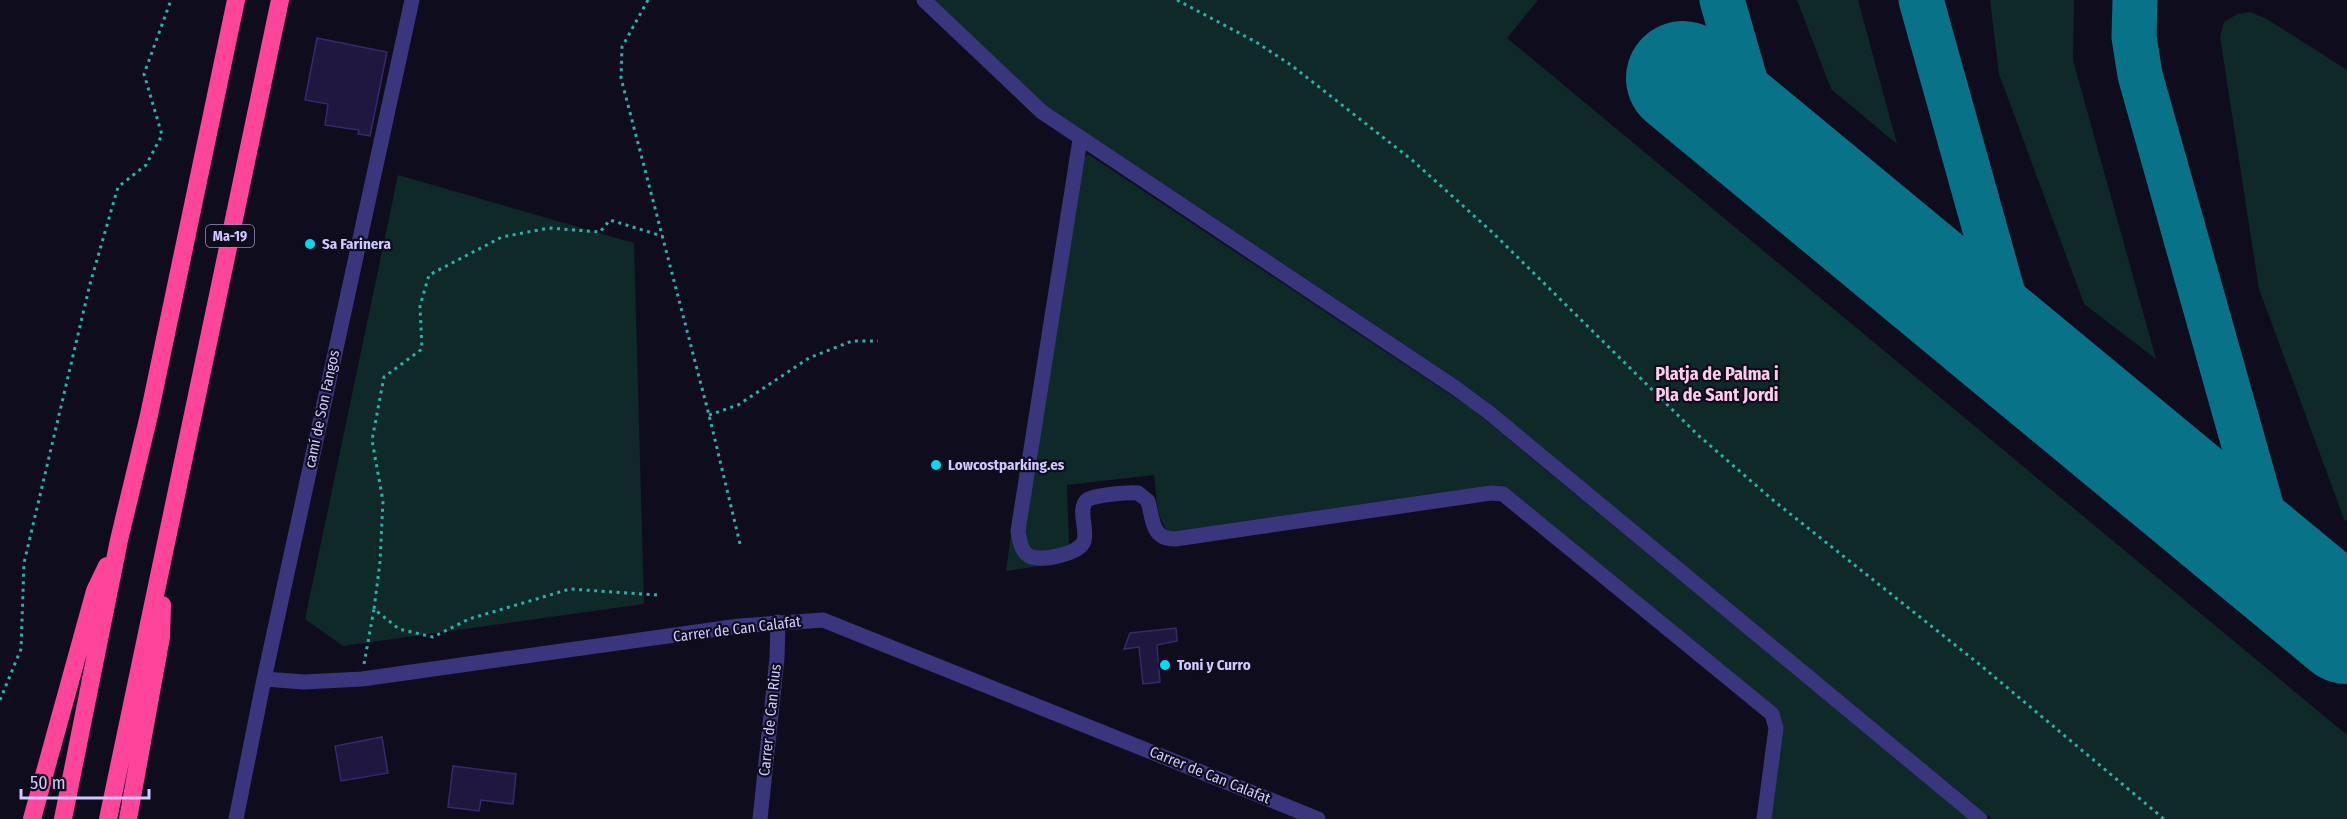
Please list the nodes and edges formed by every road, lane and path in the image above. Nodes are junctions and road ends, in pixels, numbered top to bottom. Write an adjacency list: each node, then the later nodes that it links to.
1 (171, 0): 20 (path)
2 (236, 0): 12 (highway, Ma-19)
3 (279, 0): 14 (highway, Ma-19)
4 (412, 0): 18 (street, camí de Son Fangos)
5 (648, 0): 9 (path)
6 (924, 0): 8 (street)
7 (1177, 0): 30 (path)
8 (1080, 140): 28 (street); 29 (street)
9 (662, 236): 11 (path); 16 (path)
10 (878, 341): 11 (path)
11 (709, 415): 13 (path)
12 (119, 540): 21 (highway); 22 (highway, Ma-19)
13 (741, 548)
14 (162, 568): 23 (highway, Ma-19); 24 (highway)
15 (657, 595): 16 (path)
16 (374, 609): 19 (path)
17 (778, 622): 19 (street, Carrer de Can Calafat); 26 (street, Carrer de Can Rius); 27 (street, Carrer de Can Calafat)
18 (264, 679): 19 (street, Carrer de Can Calafat); 25 (street, camí de Son Fangos)
19 (362, 679)
20 (0, 700)
21 (32, 819)
22 (63, 819)
23 (108, 819)
24 (128, 819)
25 (236, 819)
26 (760, 819)
27 (1318, 819)
28 (1764, 819)
29 (1980, 819)
30 (2164, 819)

